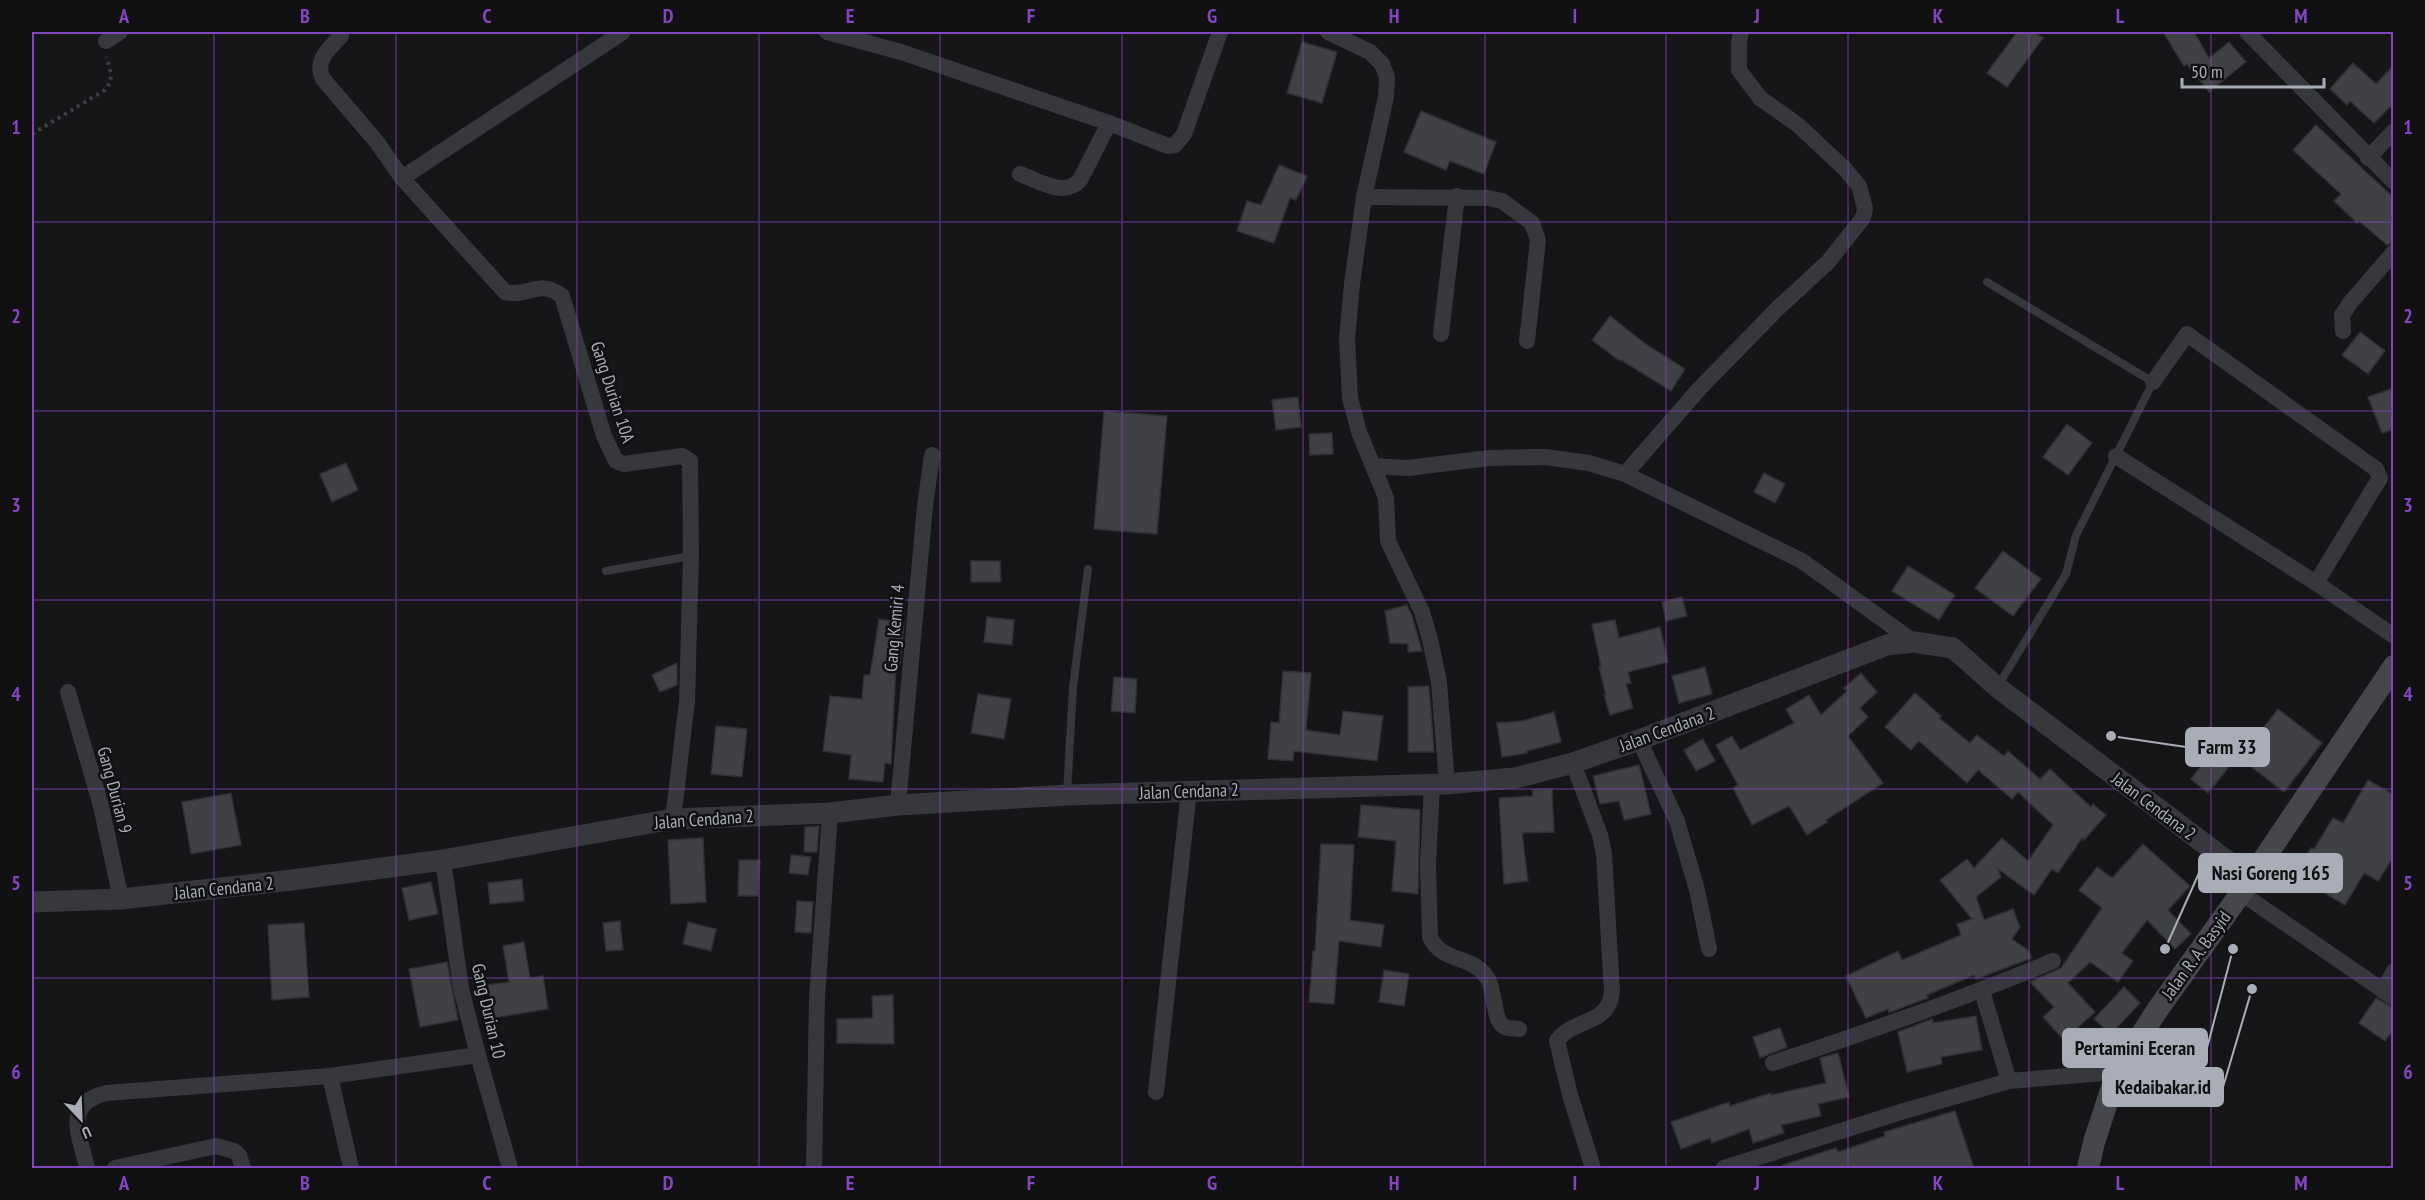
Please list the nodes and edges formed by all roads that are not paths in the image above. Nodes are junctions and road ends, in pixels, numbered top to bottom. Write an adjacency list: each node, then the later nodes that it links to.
1 (120, 32): 9 (street)
2 (341, 32): 14 (street)
3 (623, 32): 14 (street)
4 (826, 32): 10 (street)
5 (1220, 32): 10 (street)
6 (1328, 32): 17 (street)
7 (1742, 32): 27 (street)
8 (2247, 32): 12 (street)
9 (106, 41)
10 (1109, 123): 13 (street)
11 (2394, 131): 12 (street)
12 (2368, 158): 15 (street)
13 (1020, 174)
14 (402, 178): 28 (street, Gang Durian 10A)
15 (2394, 183)
16 (1457, 196): 17 (street); 21 (street); 22 (street)
17 (1364, 197): 26 (street)
18 (2394, 252): 20 (street)
19 (1987, 282): 23 (lane)
20 (2343, 331)
21 (1441, 334)
22 (1527, 341)
23 (2153, 382): 25 (lane); 31 (street)
24 (932, 455): 42 (street, Gang Kemiri 4)
25 (2116, 456): 31 (street); 35 (lane)
26 (1373, 466): 27 (street); 39 (street)
27 (1625, 474): 33 (street)
28 (691, 555): 30 (lane); 44 (street, Gang Durian 10A)
29 (1088, 569): 41 (lane)
30 (606, 571)
31 (2316, 583): 32 (street)
32 (2394, 636)
33 (1914, 642): 35 (street, Jalan Cendana 2); 37 (street, Jalan Cendana 2)
34 (2394, 666): 46 (main road, Jalan R. A. Basyid)
35 (1997, 687): 46 (street, Jalan Cendana 2)
36 (68, 692): 47 (street, Gang Durian 9)
37 (1639, 740): 38 (street, Jalan Cendana 2); 49 (street)
38 (1574, 763): 39 (street, Jalan Cendana 2); 67 (street)
39 (1439, 784): 40 (street, Jalan Cendana 2); 54 (street)
40 (1189, 792): 41 (street, Jalan Cendana 2); 60 (street)
41 (1067, 795): 42 (street, Jalan Cendana 2)
42 (898, 805): 43 (street, Jalan Cendana 2)
43 (830, 813): 44 (street, Jalan Cendana 2); 66 (street)
44 (674, 819): 45 (street, Jalan Cendana 2)
45 (443, 860): 47 (street, Jalan Cendana 2); 55 (street, Gang Durian 10)
46 (2246, 886): 53 (street); 57 (main road, Jalan R. A. Basyid)
47 (121, 899): 48 (street, Jalan Cendana 2)
48 (32, 902)
49 (1709, 949)
50 (2053, 961): 52 (street)
51 (2394, 971): 53 (street)
52 (1982, 991): 56 (street); 59 (street)
53 (2388, 994)
54 (1520, 1029)
55 (478, 1055): 58 (street); 65 (street, Gang Durian 10)
56 (1773, 1063)
57 (2117, 1072): 59 (street); 69 (main road, Jalan R. A. Basyid)
58 (330, 1076): 61 (street); 64 (street)
59 (2009, 1081): 68 (street)
60 (1156, 1092)
61 (87, 1168)
62 (115, 1168): 63 (street)
63 (243, 1168)
64 (351, 1168)
65 (510, 1168)
66 (814, 1168)
67 (1593, 1168)
68 (1724, 1168)
69 (2088, 1168)

